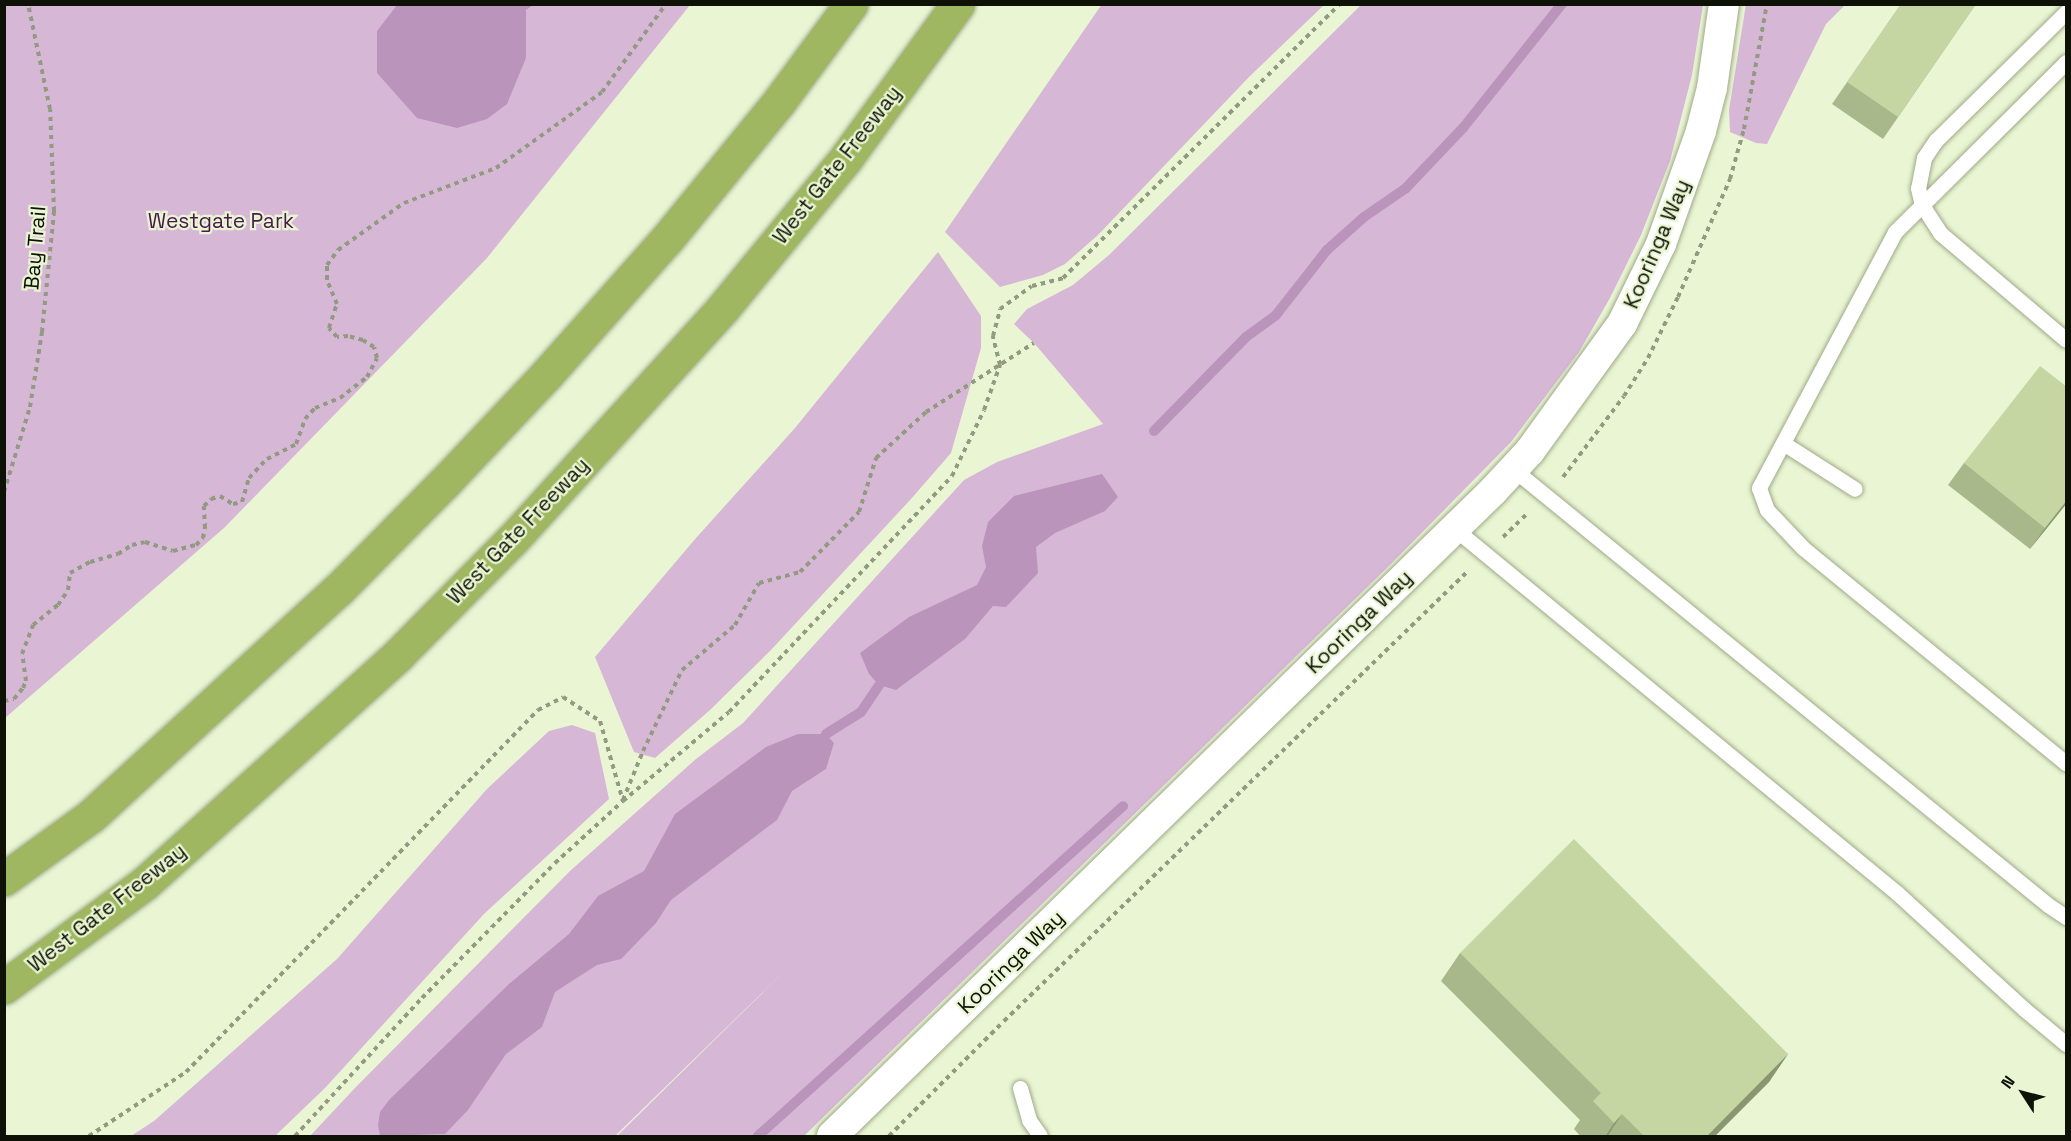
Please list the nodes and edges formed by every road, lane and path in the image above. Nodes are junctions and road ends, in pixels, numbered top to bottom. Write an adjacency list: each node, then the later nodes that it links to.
1 (28, 4): 16 (path, Bay Trail)
2 (666, 4): 18 (path)
3 (851, 4): 21 (highway)
4 (958, 4): 23 (highway, West Gate Freeway)
5 (1340, 4): 12 (path)
6 (1724, 4): 14 (street, Kooringa Way)
7 (2067, 12): 9 (lane)
8 (2067, 62): 9 (lane)
9 (1922, 205): 10 (lane); 13 (lane)
10 (2067, 340)
11 (1034, 343): 12 (path)
12 (1000, 364): 20 (path); 20 (path)
13 (1783, 443): 15 (lane); 19 (lane)
14 (1513, 469): 17 (street, Kooringa Way); 22 (lane)
15 (1854, 489)
16 (4, 492)
17 (1455, 529): 24 (lane); 28 (street, Kooringa Way)
18 (4, 700)
19 (2067, 763)
20 (623, 801): 26 (path); 27 (path)
21 (4, 879)
22 (2067, 917)
23 (4, 987)
24 (2067, 1044)
25 (1020, 1088): 29 (lane)
26 (89, 1137)
27 (295, 1137)
28 (832, 1137)
29 (1040, 1137)

